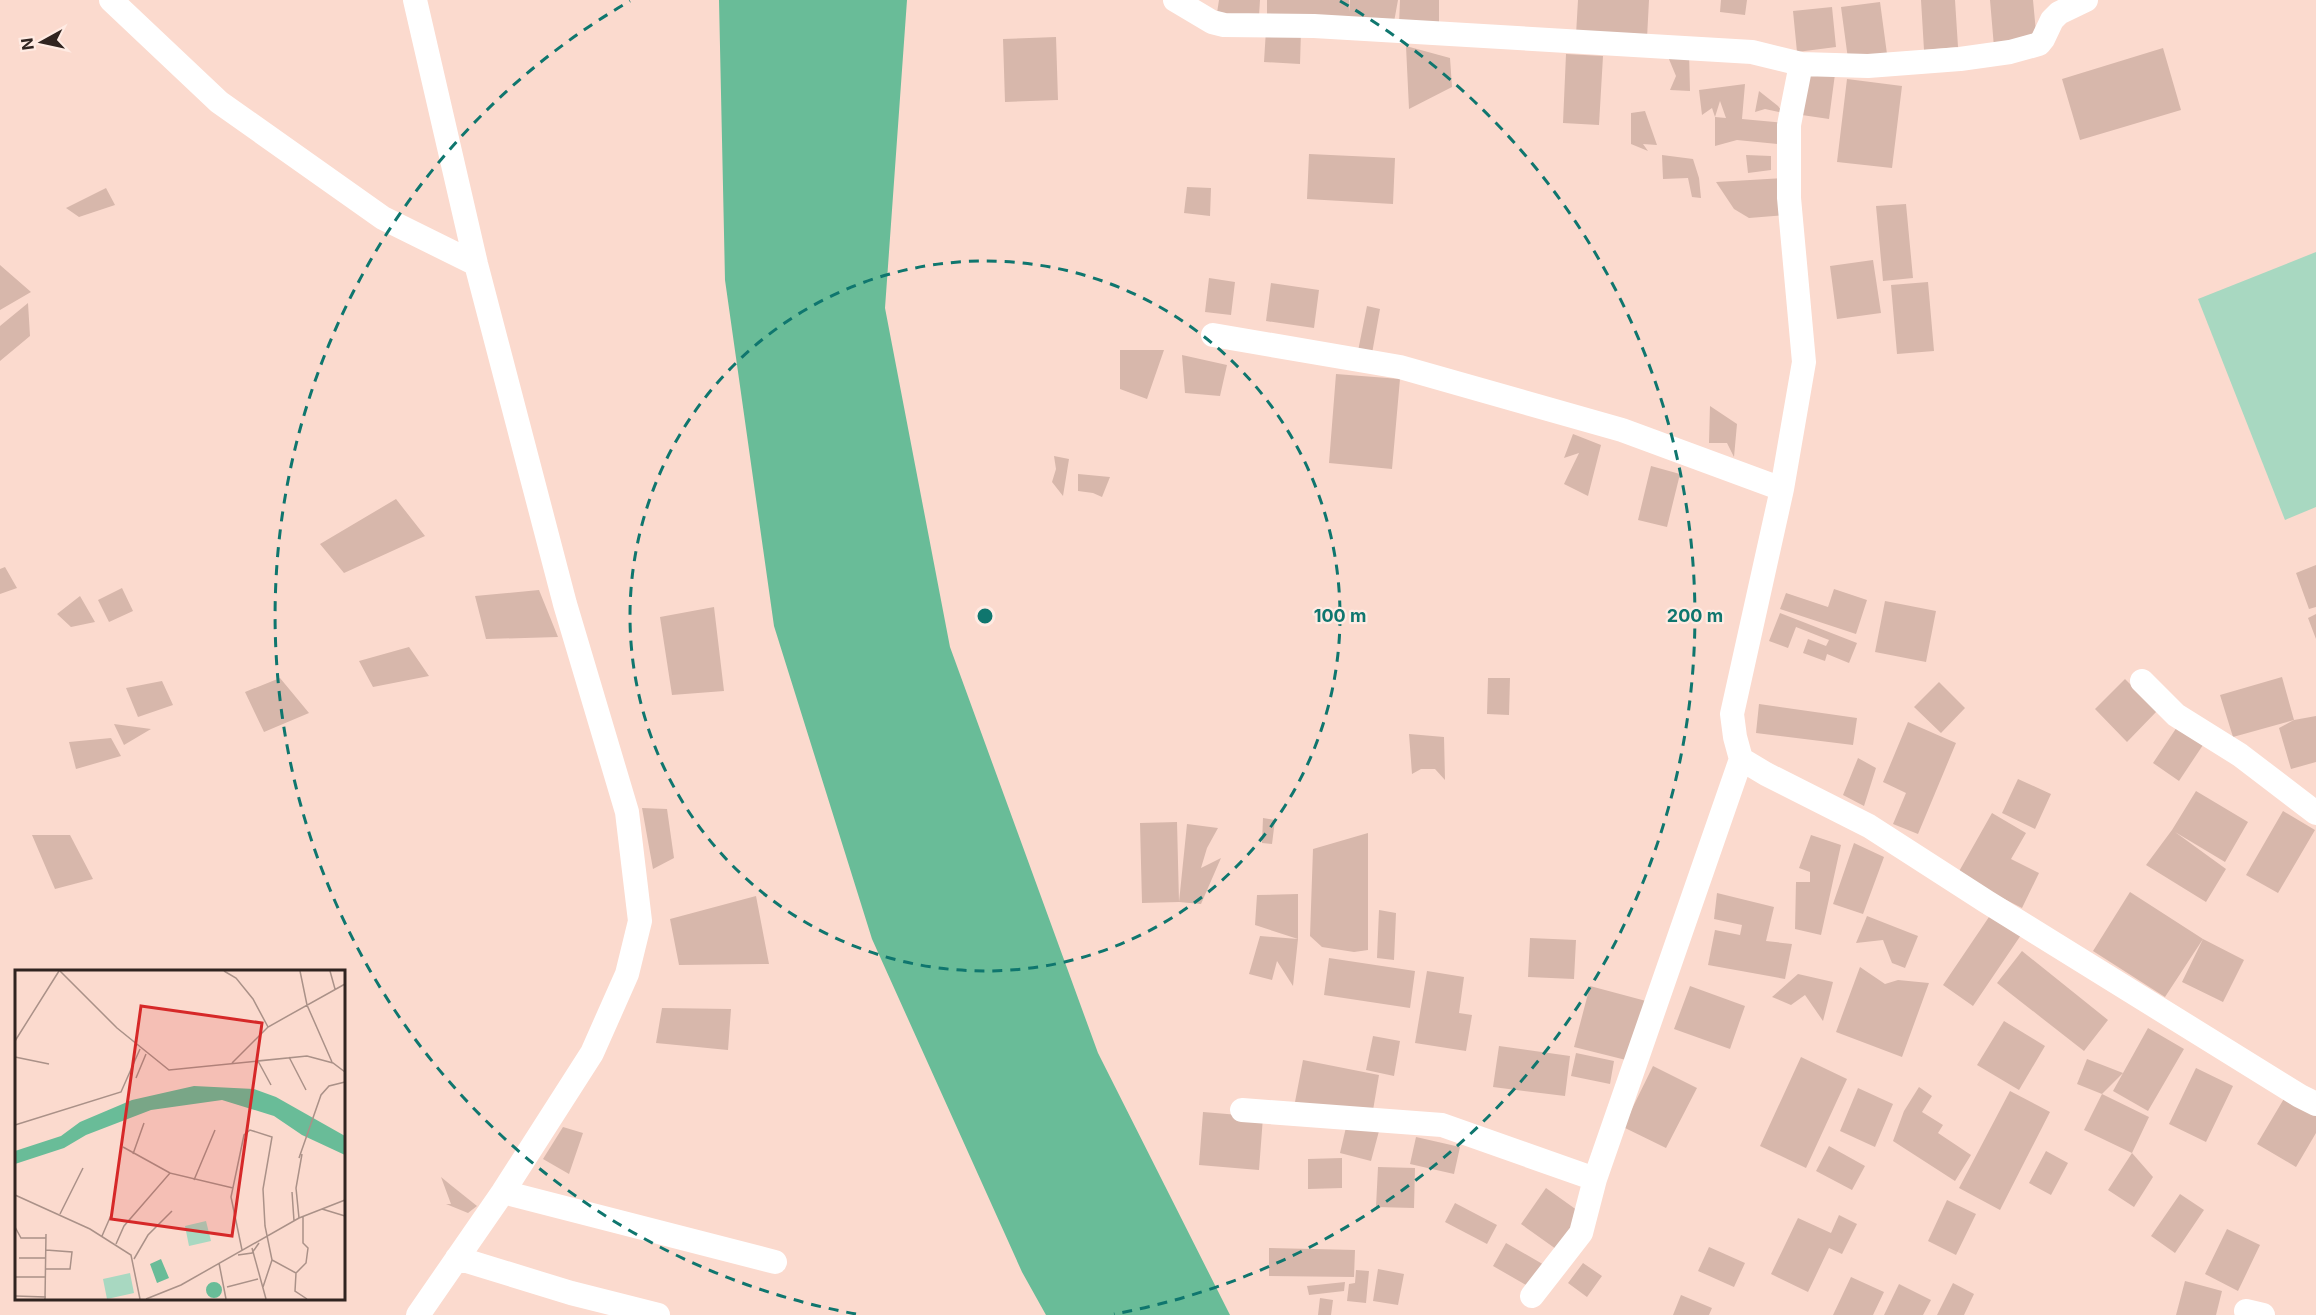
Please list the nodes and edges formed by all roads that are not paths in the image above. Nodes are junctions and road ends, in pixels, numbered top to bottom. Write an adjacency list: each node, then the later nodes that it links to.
1 (111, 0): 6 (street)
2 (416, 0): 6 (street)
3 (1175, 0): 5 (street)
4 (2086, 0): 5 (street)
5 (1801, 64): 8 (street)
6 (476, 264): 15 (street)
7 (1213, 335): 8 (street)
8 (1782, 489): 10 (street)
9 (2142, 681): 11 (street)
10 (1741, 759): 12 (street); 14 (street)
11 (2316, 813)
12 (2316, 1104)
13 (1242, 1110): 14 (street)
14 (1594, 1179): 18 (street)
15 (503, 1192): 16 (street); 17 (street)
16 (457, 1258): 19 (street); 20 (street)
17 (775, 1262)
18 (1532, 1296)
19 (418, 1315)
20 (658, 1315)

